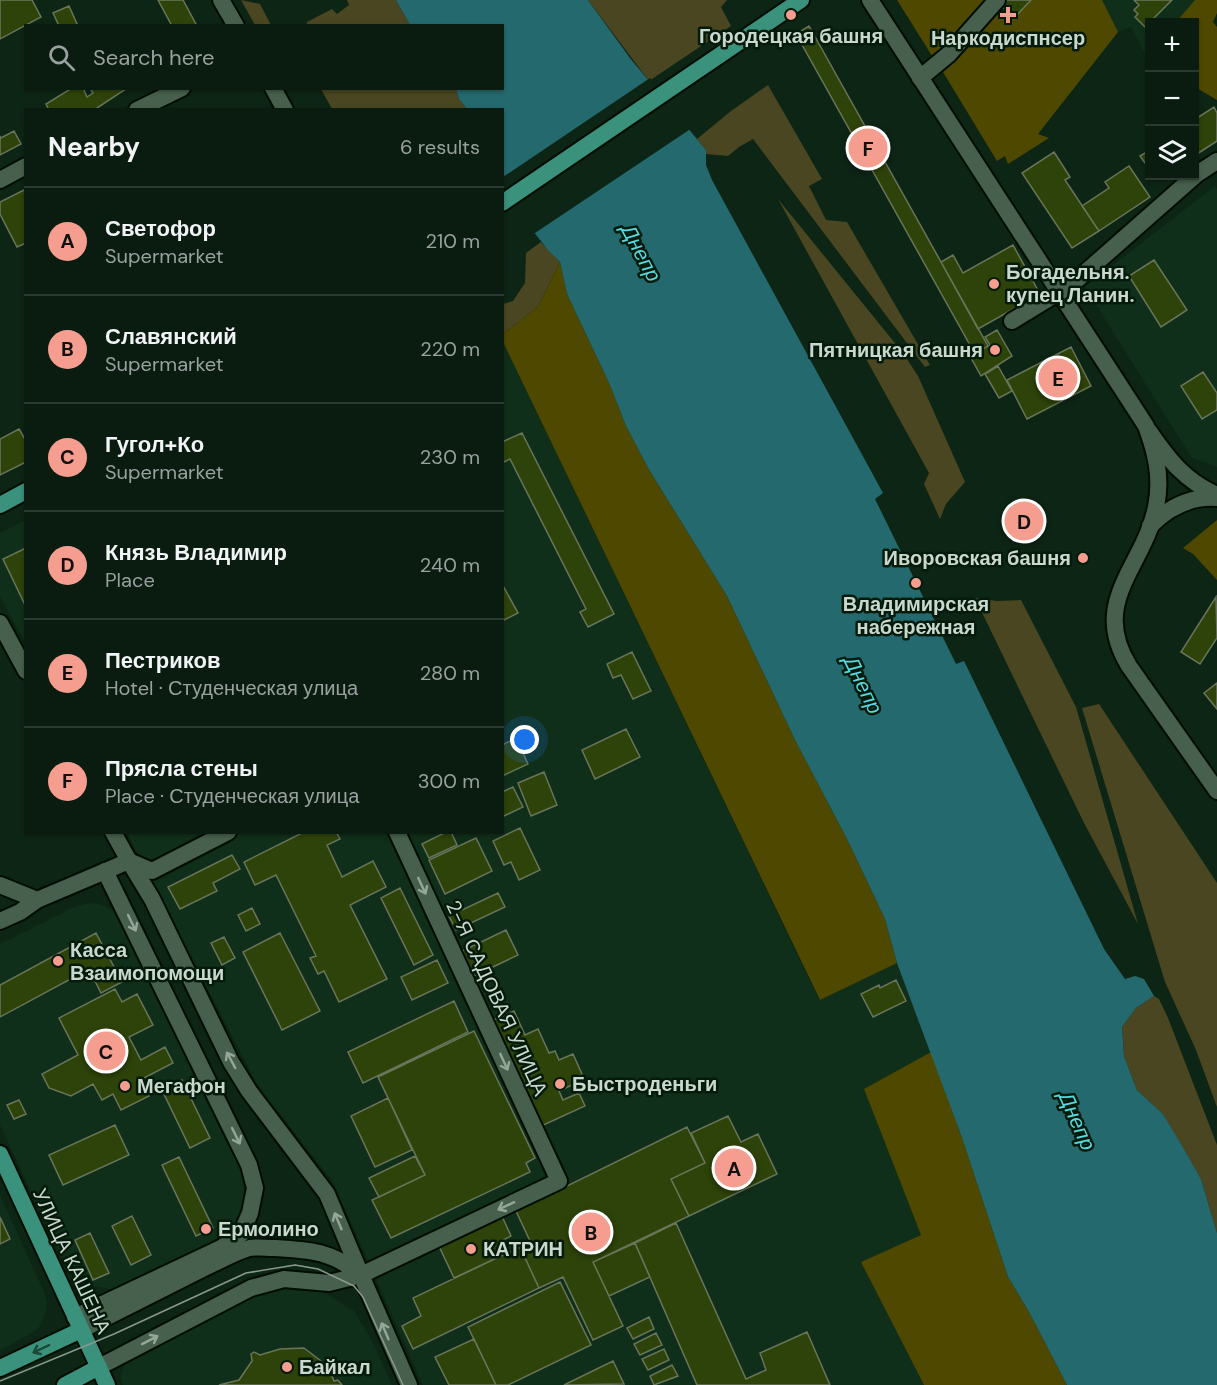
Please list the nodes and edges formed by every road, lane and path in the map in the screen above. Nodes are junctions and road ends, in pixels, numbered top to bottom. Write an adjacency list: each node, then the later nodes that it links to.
1 (221, 0): 5 (street)
2 (801, 0): 14 (main road)
3 (870, 0): 6 (street)
4 (997, 0): 6 (street)
5 (235, 24)
6 (920, 78): 15 (street)
7 (178, 90): 9 (street)
8 (274, 90): 10 (street)
9 (141, 108)
10 (284, 108)
11 (1217, 160): 15 (street)
12 (24, 167): 13 (street)
13 (0, 180)
14 (504, 202)
15 (1060, 293): 16 (street); 17 (street)
16 (1012, 321)
17 (1146, 426): 19 (street); 21 (street)
18 (24, 492): 20 (main road)
19 (1217, 496): 21 (street)
20 (0, 505)
21 (1150, 526): 24 (street)
22 (0, 623): 23 (street)
23 (24, 667)
24 (1217, 791)
25 (114, 834): 28 (street)
26 (224, 834): 28 (street)
27 (398, 834): 35 (street, 2-Я САДОВАЯ УЛИЦА, one-way to 35)
28 (129, 861): 29 (street); 35 (street, one-way to 28)
29 (105, 871): 31 (street); 34 (street, one-way to 34)
30 (0, 885): 31 (street)
31 (37, 900): 32 (street)
32 (0, 921)
33 (0, 1154): 36 (main road, УЛИЦА КАШЕНА)
34 (245, 1241): 35 (street); 36 (street); 36 (street)
35 (361, 1275): 37 (street, one-way to 35); 41 (street, one-way to 35)
36 (78, 1324): 37 (main road, УЛИЦА КАШЕНА); 38 (main road, one-way to 38)
37 (99, 1367): 39 (main road); 40 (main road, УЛИЦА КАШЕНА)
38 (0, 1368)
39 (65, 1385)
40 (107, 1385)
41 (409, 1385)

